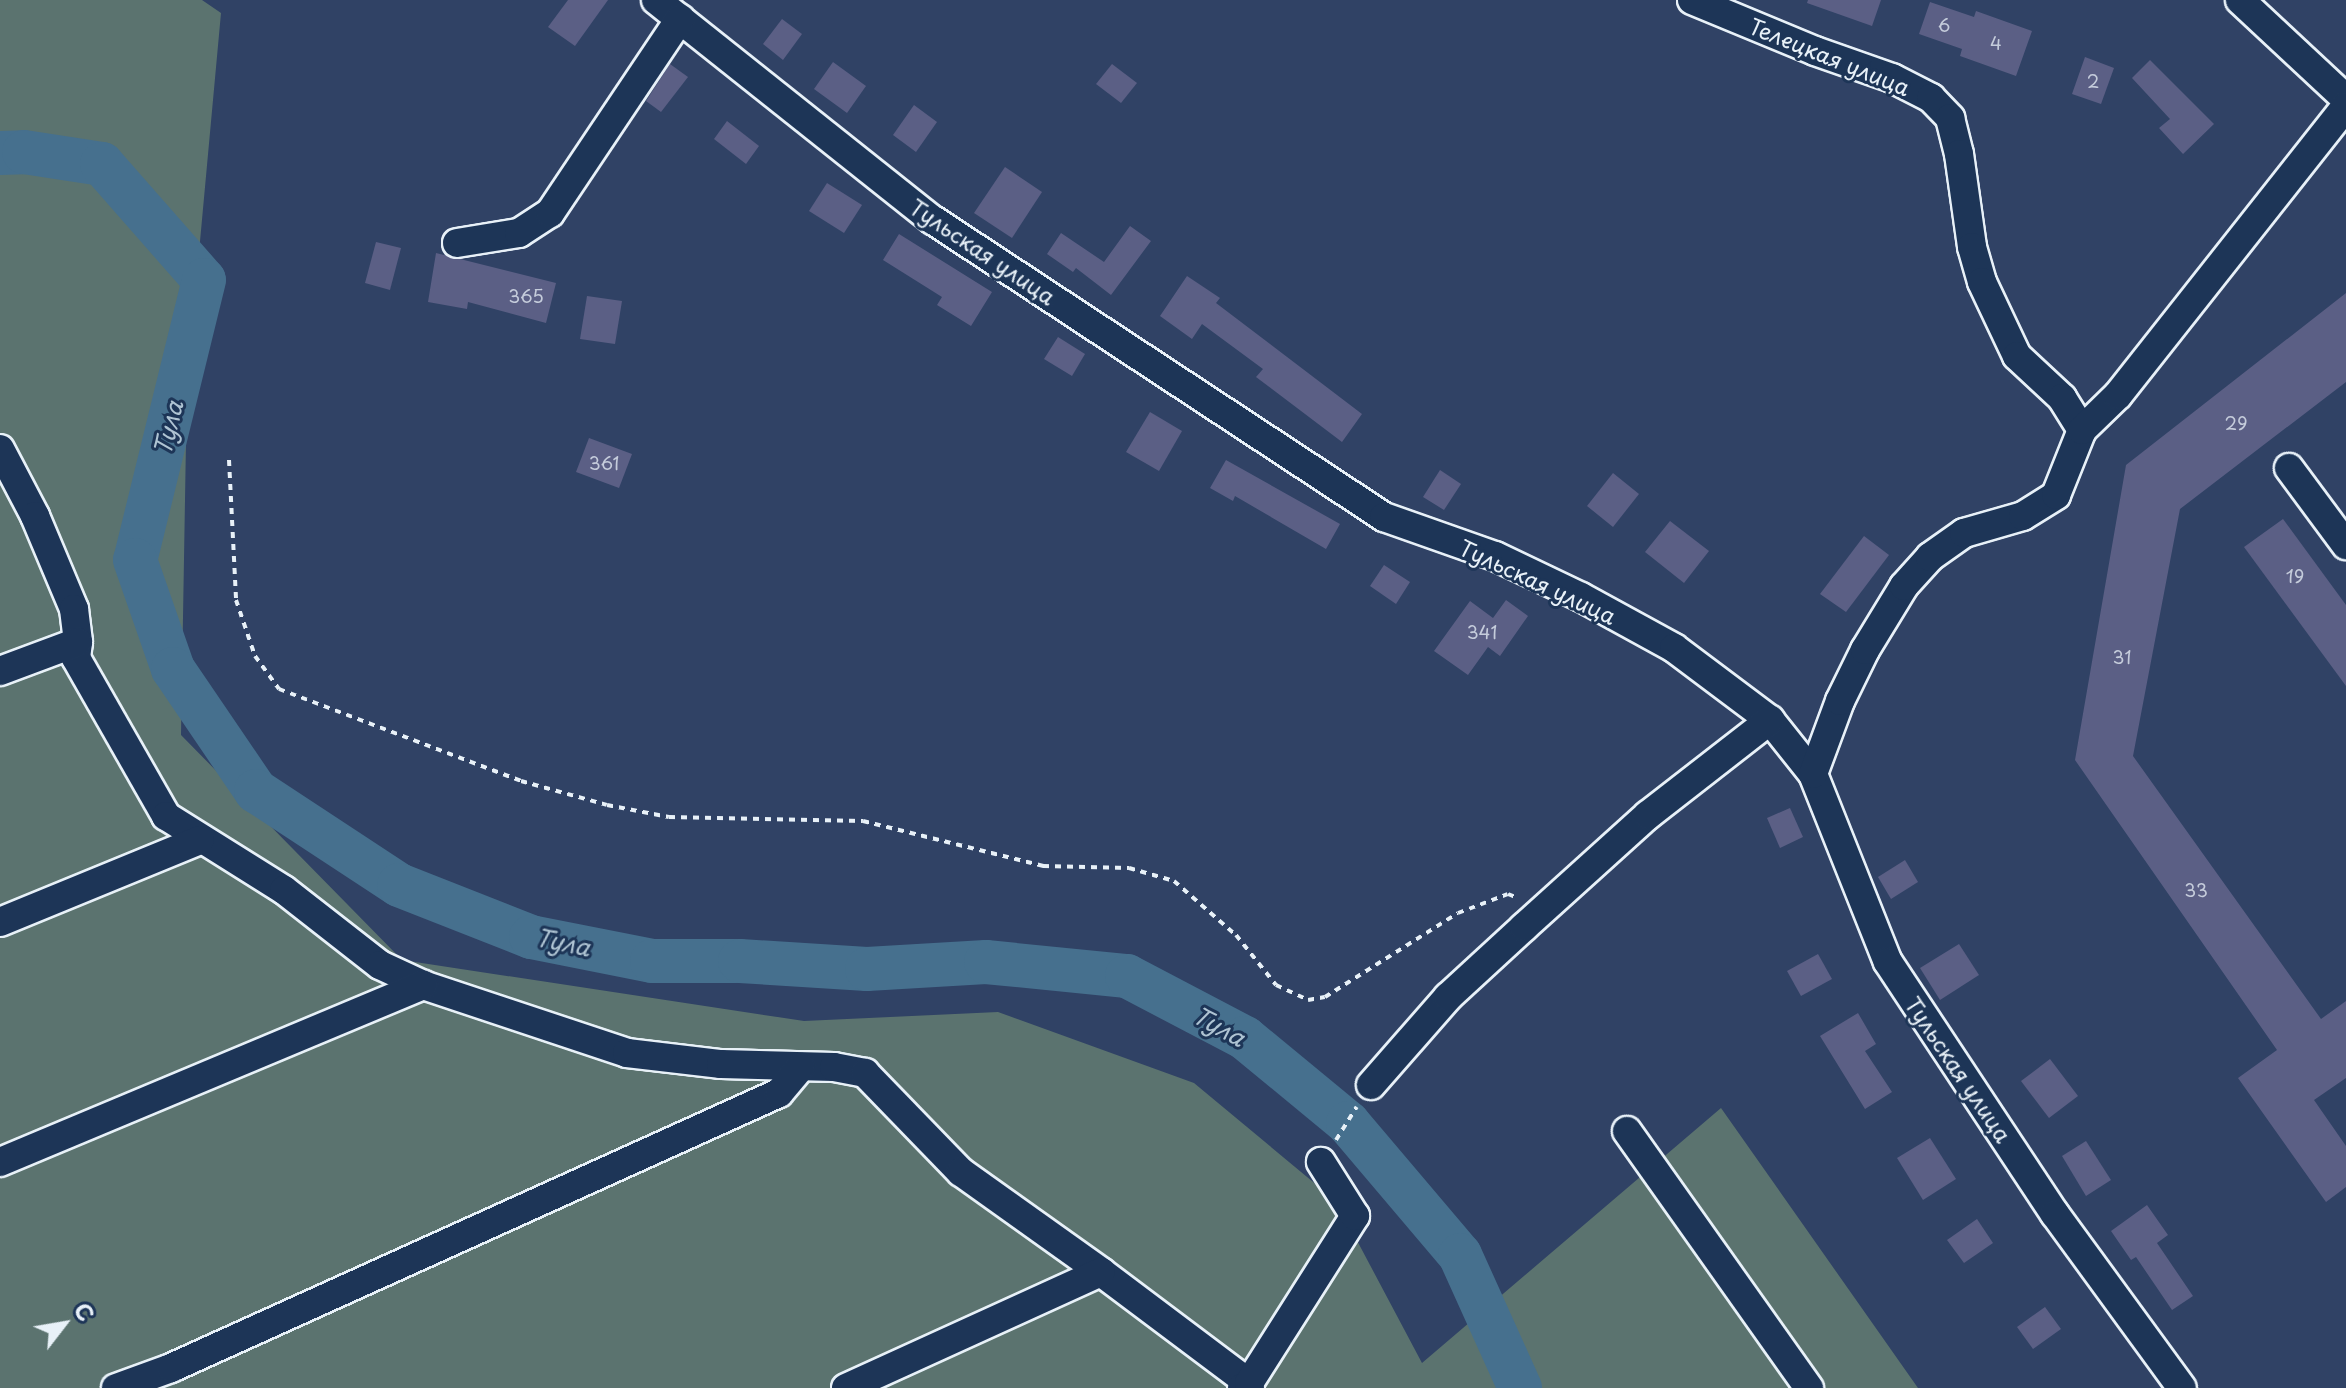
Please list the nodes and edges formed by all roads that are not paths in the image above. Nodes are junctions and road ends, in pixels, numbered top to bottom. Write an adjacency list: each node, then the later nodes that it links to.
1 (656, 0): 4 (street, Тульская улица)
2 (1692, 0): 8 (street, Телецкая улица)
3 (2240, 0): 5 (street)
4 (680, 19): 7 (street); 14 (street, Тульская улица)
5 (2346, 99)
6 (2346, 106): 8 (street)
7 (457, 243)
8 (2082, 430): 15 (street)
9 (0, 449): 12 (street)
10 (2289, 468): 11 (street)
11 (2346, 545)
12 (78, 642): 13 (street); 16 (street)
13 (0, 671)
14 (1770, 720): 15 (street, Тульская улица); 20 (street)
15 (1813, 774): 29 (street, Тульская улица)
16 (200, 840): 17 (street); 18 (street)
17 (0, 922)
18 (423, 985): 19 (street); 22 (street)
19 (801, 1067): 24 (street); 26 (street)
20 (1371, 1085)
21 (1627, 1131): 28 (street)
22 (0, 1162)
23 (1321, 1162): 25 (street)
24 (1101, 1272): 25 (street); 27 (street)
25 (1247, 1386)
26 (116, 1388)
27 (846, 1388)
28 (1809, 1388)
29 (2182, 1388)

